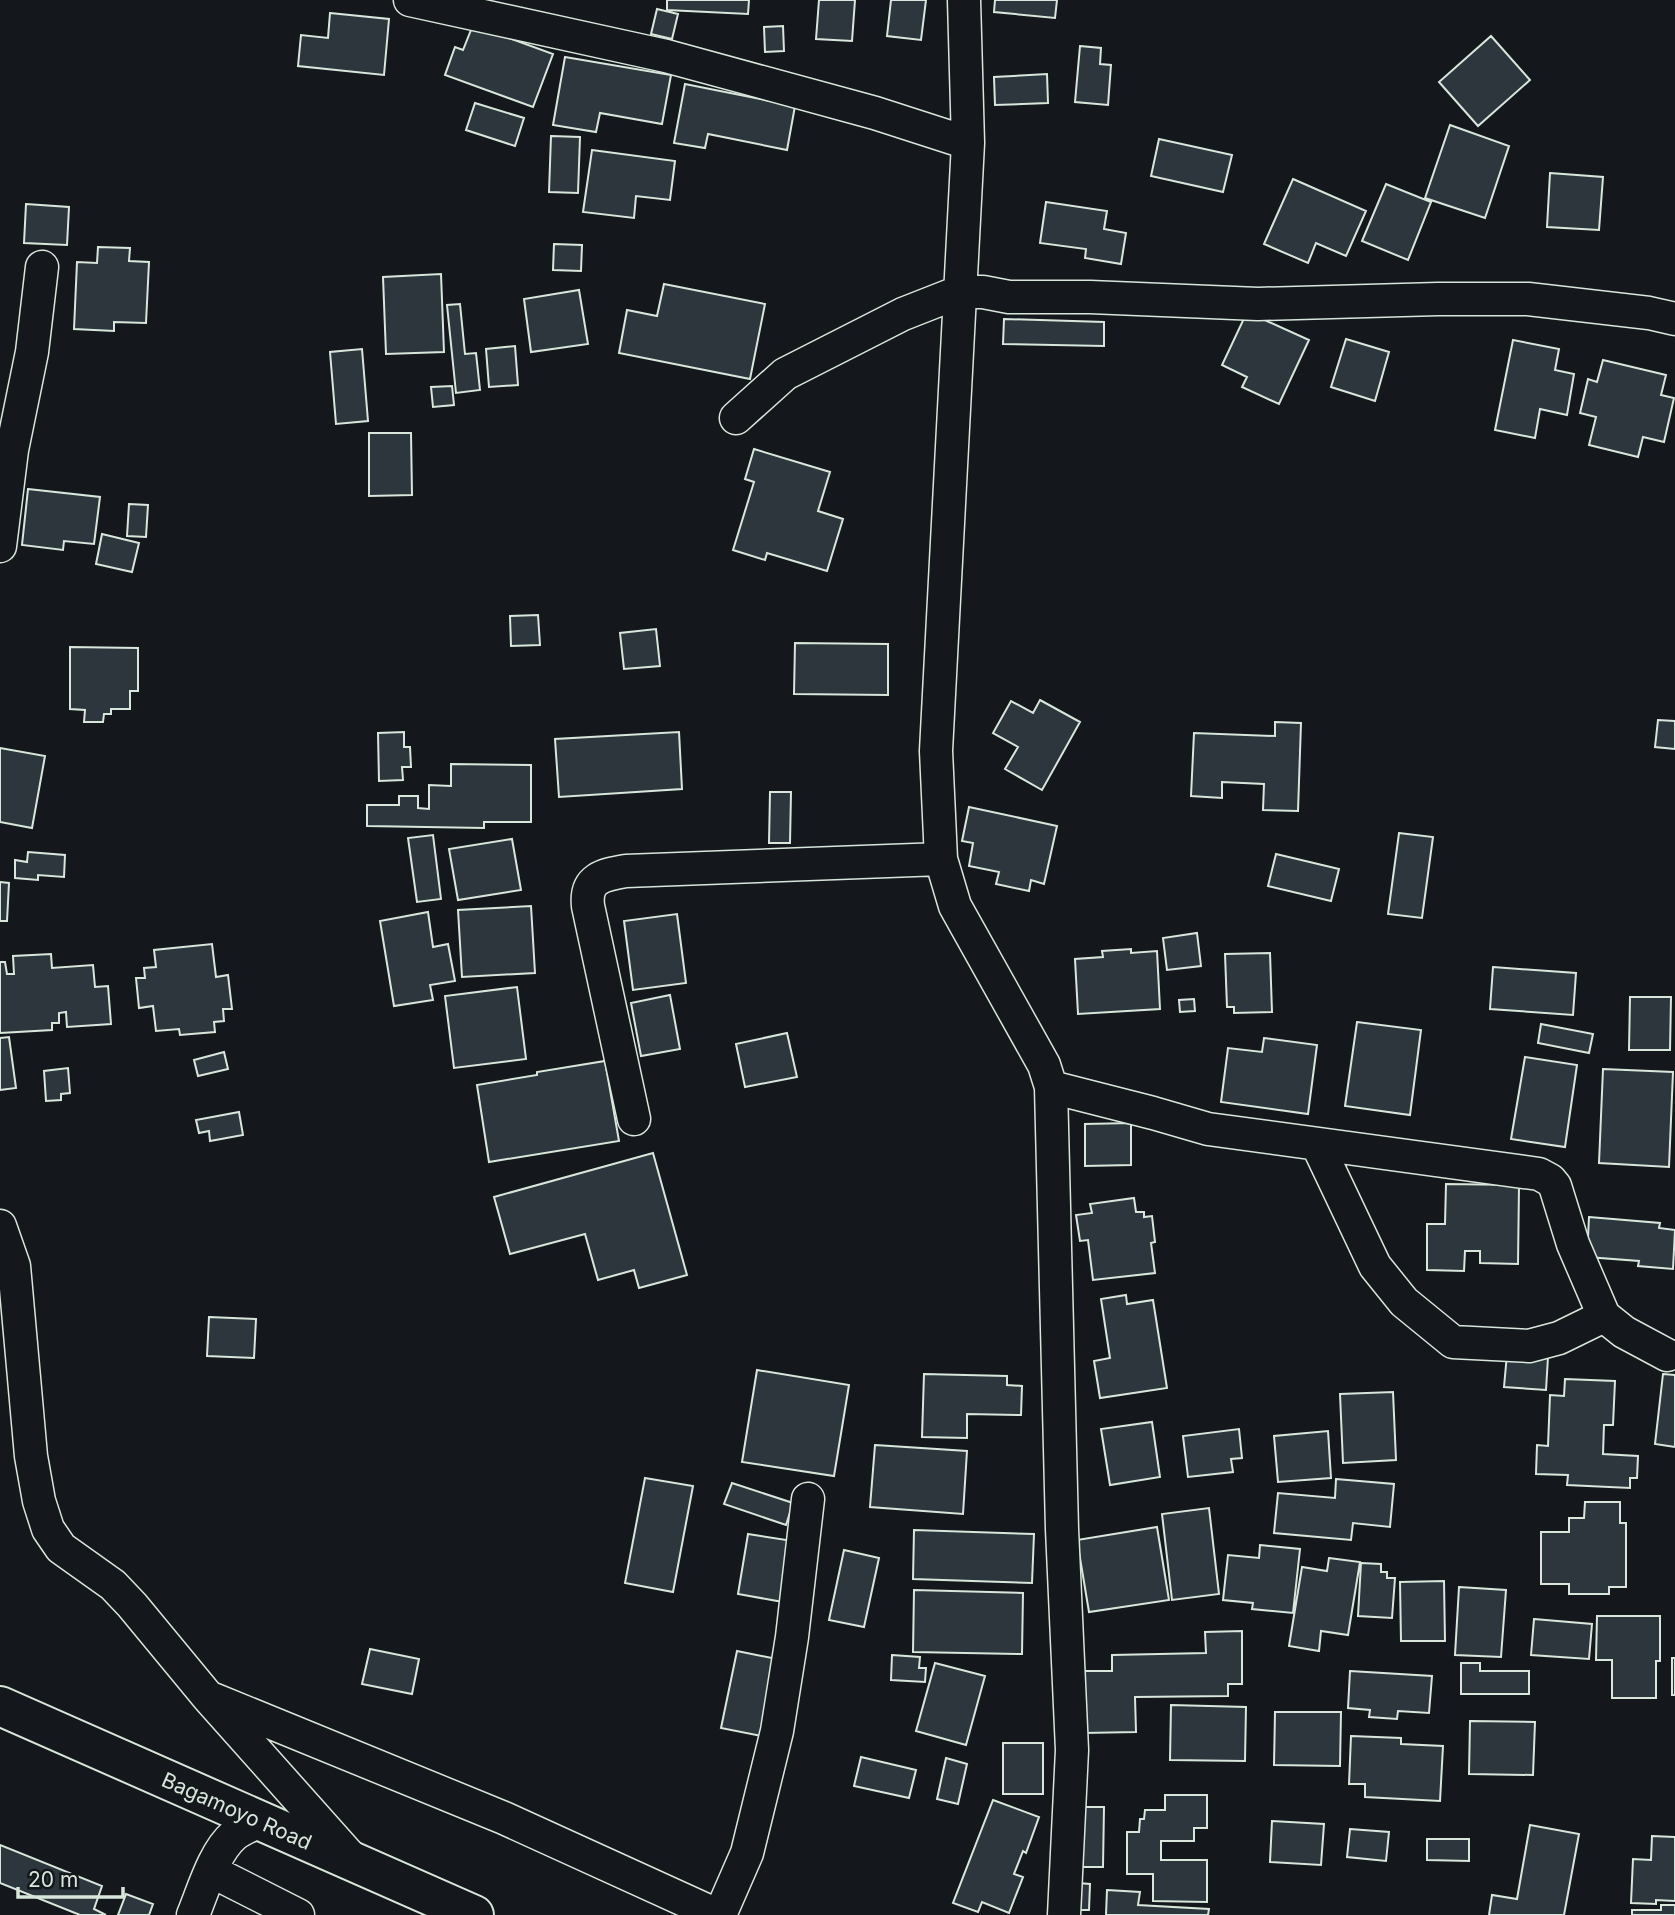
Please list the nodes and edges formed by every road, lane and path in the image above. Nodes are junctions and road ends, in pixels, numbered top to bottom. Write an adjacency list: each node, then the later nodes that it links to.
1 (410, 0): 3 (street)
2 (964, 0): 3 (street)
3 (968, 143): 5 (street)
4 (42, 267): 8 (street)
5 (959, 292): 6 (street); 7 (street); 9 (street)
6 (1675, 320)
7 (737, 418)
8 (0, 546)
9 (941, 859): 10 (street); 11 (street)
10 (1051, 1087): 12 (street); 26 (street)
11 (634, 1119)
12 (1317, 1144): 14 (street); 14 (street)
13 (0, 1226): 17 (street)
14 (1604, 1315): 15 (street)
15 (1667, 1355)
16 (807, 1499): 25 (street)
17 (208, 1697): 20 (street); 25 (street)
18 (0, 1706): 19 (highway, Bagamoyo Road)
19 (259, 1821): 20 (highway, Bagamoyo Road); 21 (street)
20 (356, 1864): 24 (highway, Bagamoyo Road)
21 (211, 1871): 22 (street); 23 (street)
22 (193, 1915)
23 (298, 1915)
24 (474, 1915)
25 (718, 1915)
26 (1064, 1915)

